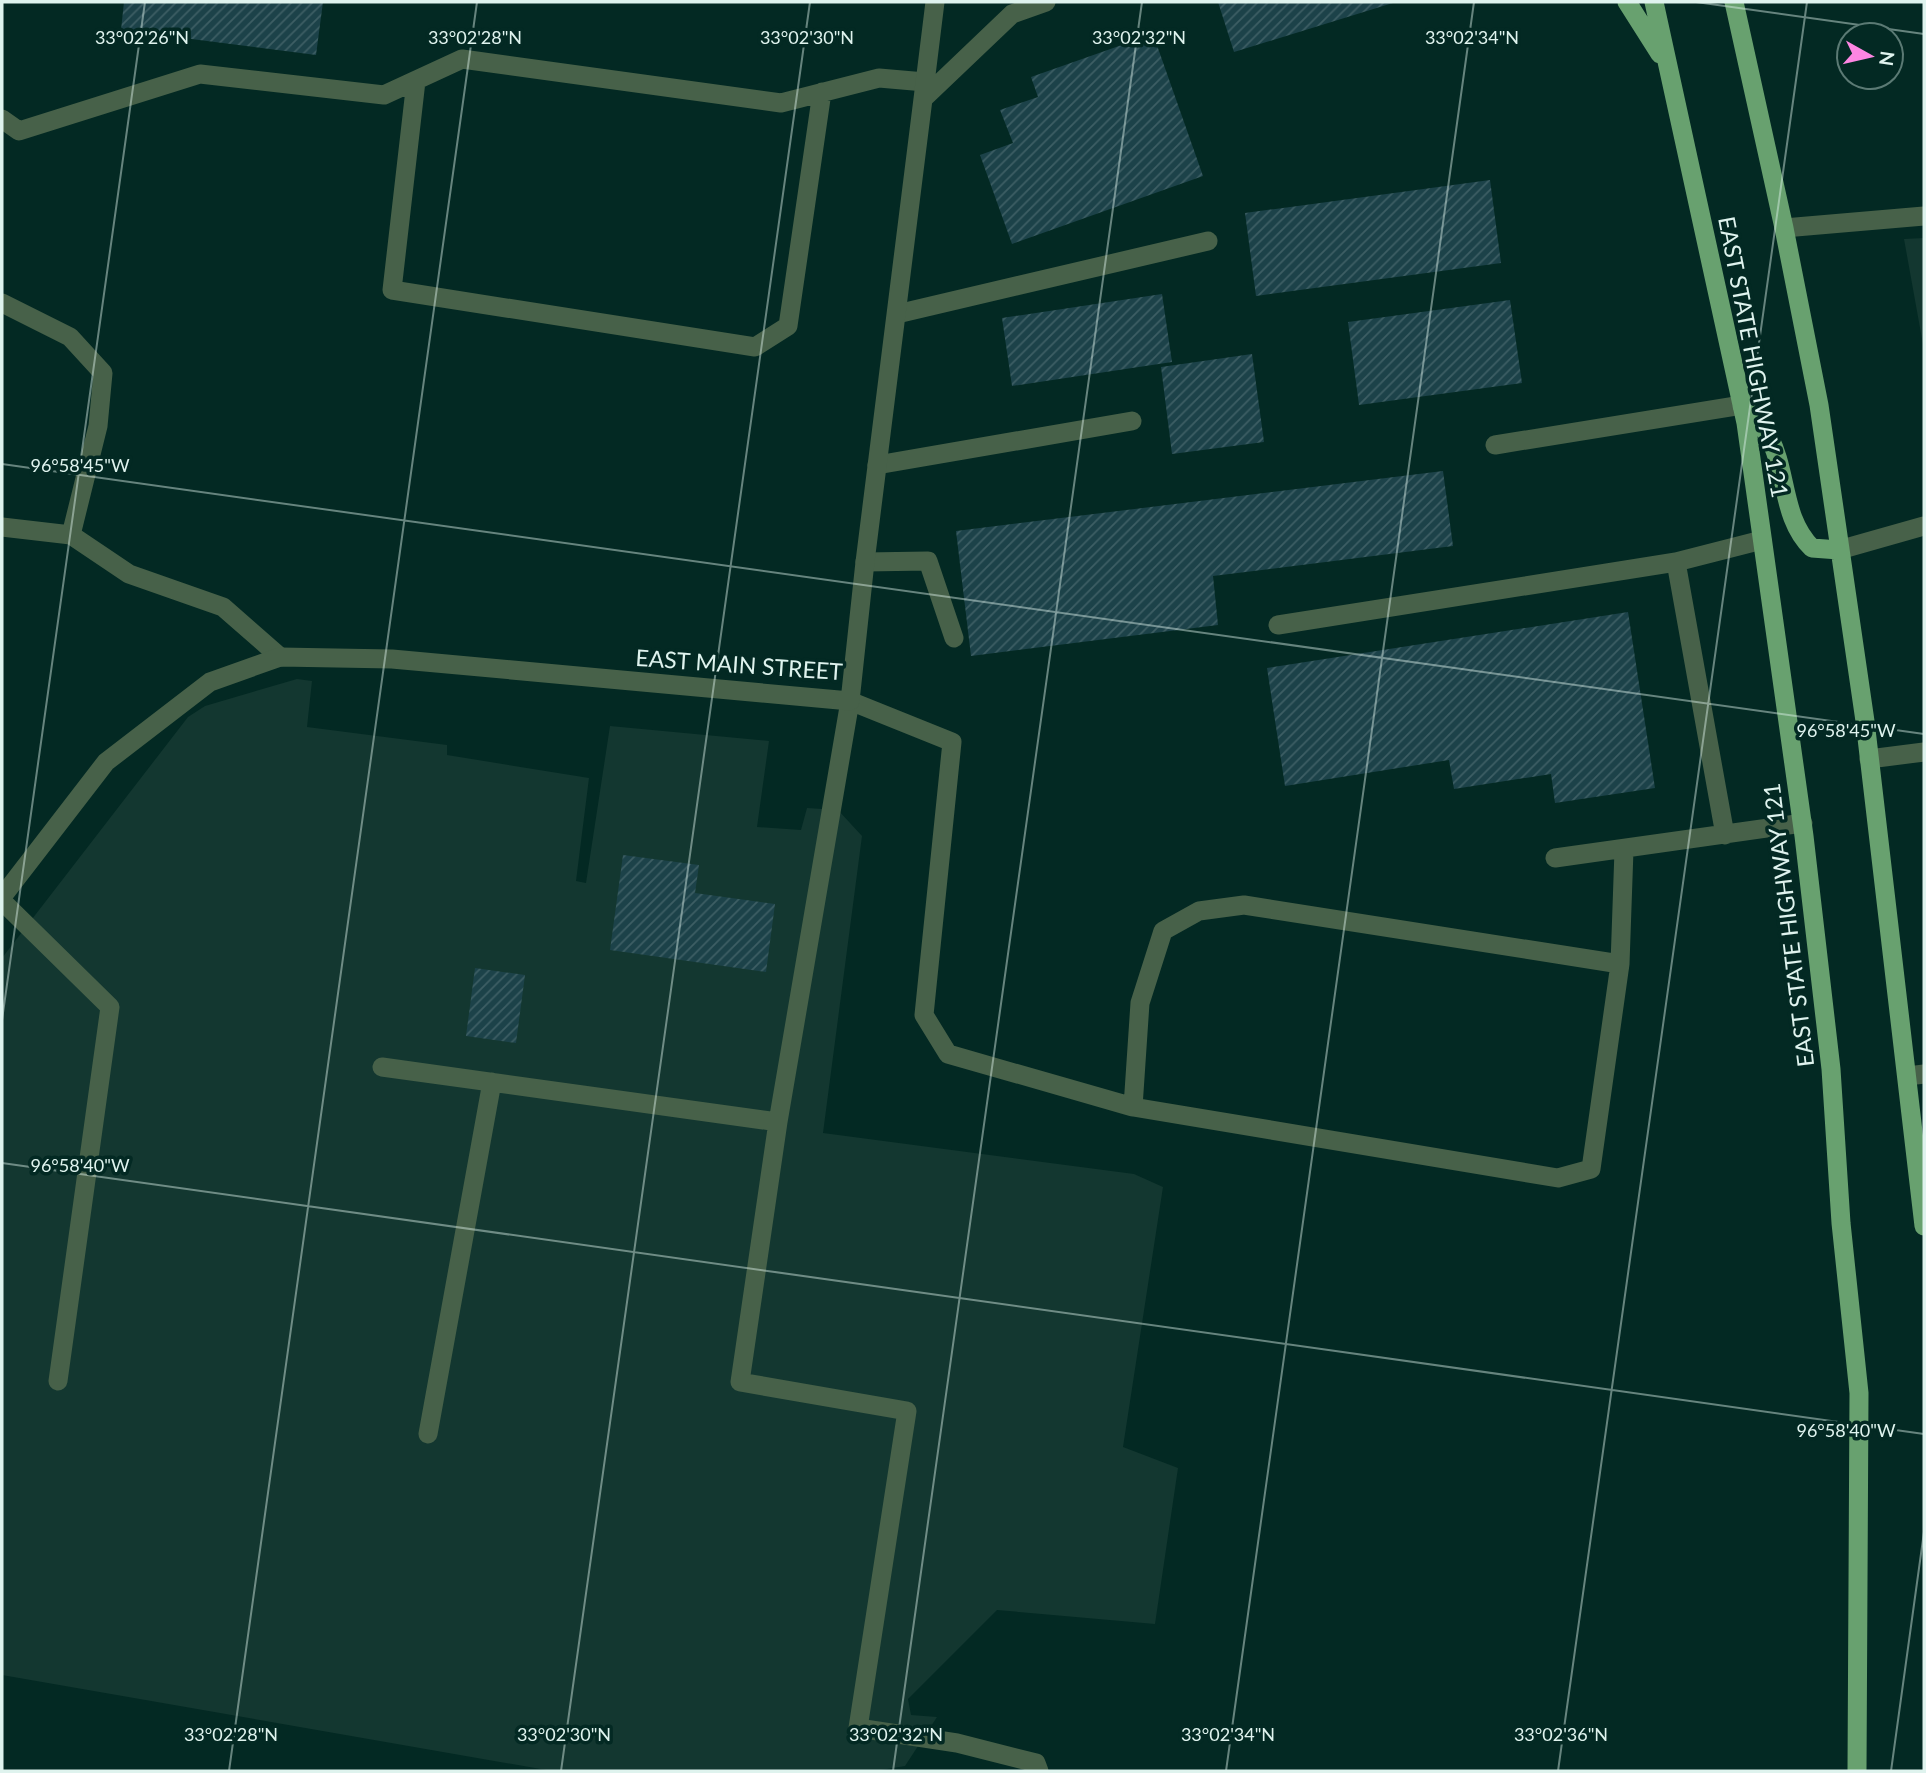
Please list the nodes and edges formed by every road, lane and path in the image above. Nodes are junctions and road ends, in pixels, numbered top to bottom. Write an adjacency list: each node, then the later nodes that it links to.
1 (935, 2): 8 (street, EAST MAIN STREET)
2 (1046, 2): 8 (street)
3 (1627, 2): 6 (main road)
4 (1654, 2): 6 (main road, EAST STATE HIGHWAY 121)
5 (1734, 2): 12 (main road)
6 (1668, 67): 16 (main road, EAST STATE HIGHWAY 121)
7 (416, 81): 9 (street); 9 (street); 10 (street)
8 (924, 90): 9 (street); 15 (street, EAST MAIN STREET)
9 (822, 92)
10 (2, 119)
11 (1924, 216): 12 (street)
12 (1784, 228): 24 (main road)
13 (1208, 241): 15 (street)
14 (2, 303): 22 (street)
15 (897, 313): 19 (street, EAST MAIN STREET)
16 (1742, 405): 18 (street); 23 (main road, EAST STATE HIGHWAY 121); 24 (main road)
17 (1132, 421): 19 (street)
18 (1495, 446)
19 (877, 465): 25 (street, EAST MAIN STREET)
20 (1924, 526): 24 (street)
21 (2, 527): 22 (street)
22 (71, 535): 29 (street)
23 (1762, 540): 26 (street); 33 (main road, EAST STATE HIGHWAY 121)
24 (1839, 550): 32 (main road)
25 (864, 562): 28 (street); 30 (street, EAST MAIN STREET)
26 (1676, 562): 27 (street); 34 (street)
27 (1278, 625)
28 (954, 638)
29 (280, 657): 30 (street, EAST MAIN STREET); 37 (street, EAST MAIN STREET)
30 (850, 701): 42 (street); 43 (street)
31 (1924, 752): 32 (street)
32 (1869, 758): 40 (main road)
33 (1802, 823): 34 (street); 48 (main road, EAST STATE HIGHWAY 121)
34 (1725, 835): 35 (street)
35 (1624, 850): 36 (street); 38 (street)
36 (1555, 858)
37 (2, 899): 45 (street)
38 (1620, 964): 42 (street); 42 (street)
39 (383, 1067): 41 (street)
40 (1916, 1075): 44 (main road)
41 (492, 1083): 43 (street); 46 (street)
42 (1133, 1107)
43 (778, 1122): 47 (street)
44 (1924, 1226)
45 (58, 1381)
46 (428, 1434)
47 (1039, 1771)
48 (1857, 1771)

